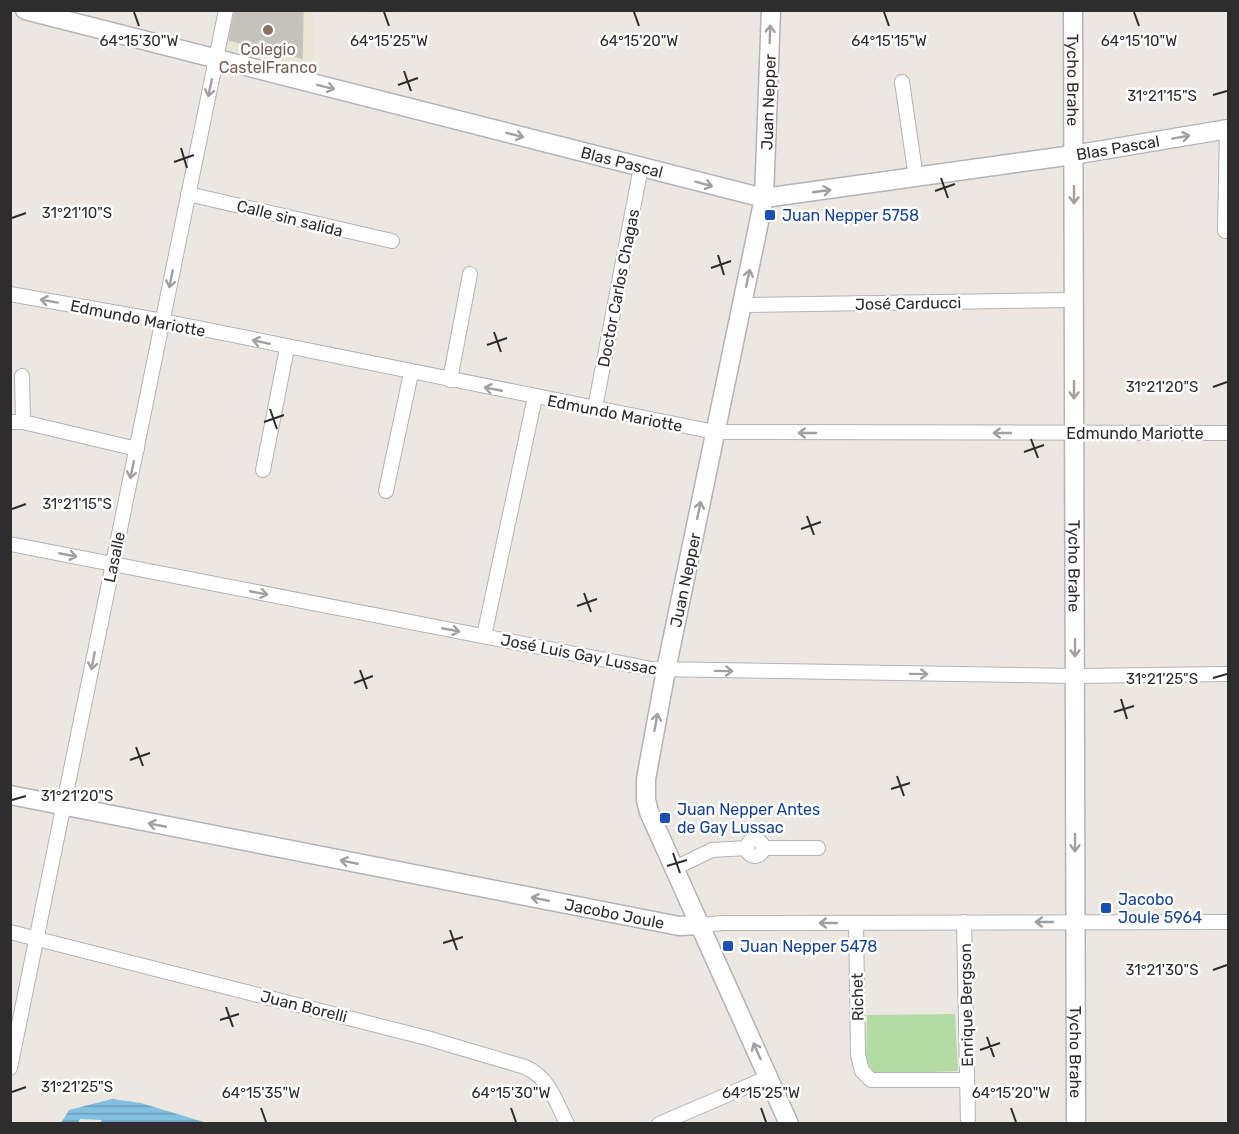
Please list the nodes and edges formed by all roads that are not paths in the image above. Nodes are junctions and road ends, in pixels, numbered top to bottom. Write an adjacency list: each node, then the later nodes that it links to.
1 (25, 10): 5 (main road, Blas Pascal)
2 (226, 10): 5 (street, Lasalle)
3 (771, 10): 12 (main road, Juan Nepper, one-way to 3)
4 (1073, 10): 8 (main road, Tycho Brahe)
5 (216, 59): 9 (main road, Blas Pascal, one-way to 9); 11 (street, Lasalle, one-way to 11)
6 (902, 82): 10 (street)
7 (1228, 129): 8 (main road, Blas Pascal, one-way to 7); 13 (street)
8 (1073, 155): 10 (main road, Blas Pascal); 17 (main road, Tycho Brahe, one-way to 17)
9 (641, 167): 12 (main road, Blas Pascal, one-way to 12); 25 (street, Doctor Carlos Chagas)
10 (916, 178): 12 (main road, Blas Pascal, one-way to 10)
11 (188, 194): 14 (street, Calle sin salida); 19 (street, Lasalle, one-way to 19)
12 (764, 198): 18 (main road, Juan Nepper, one-way to 12)
13 (1225, 231)
14 (392, 241)
15 (470, 274): 23 (street)
16 (10, 294): 19 (street, Edmundo Mariotte, one-way to 16)
17 (1074, 300): 18 (street, José Carducci); 29 (main road, Tycho Brahe, one-way to 29)
18 (742, 305): 27 (main road, Juan Nepper)
19 (163, 321): 20 (street, Edmundo Mariotte, one-way to 19); 30 (street, Lasalle)
20 (287, 348): 21 (street, Edmundo Mariotte); 31 (street)
21 (411, 373): 23 (street, Edmundo Mariotte); 32 (street)
22 (22, 376): 26 (street)
23 (450, 380): 24 (street, Edmundo Mariotte, one-way to 23)
24 (534, 397): 25 (street, Edmundo Mariotte); 35 (street)
25 (595, 408): 27 (street, Edmundo Mariotte)
26 (17, 422): 30 (street)
27 (715, 432): 29 (street, Edmundo Mariotte, one-way to 27); 36 (main road, Juan Nepper, one-way to 27)
28 (1228, 433): 29 (street, Edmundo Mariotte)
29 (1074, 434): 38 (main road, Tycho Brahe, one-way to 38)
30 (136, 449): 34 (street, Lasalle, one-way to 34)
31 (262, 470)
32 (386, 491)
33 (10, 544): 34 (street, José Luis Gay Lussac, one-way to 34)
34 (112, 564): 35 (street, José Luis Gay Lussac, one-way to 35); 40 (street, Lasalle, one-way to 40)
35 (484, 636): 36 (street, José Luis Gay Lussac)
36 (666, 670): 38 (street, José Luis Gay Lussac, one-way to 38); 42 (main road, Juan Nepper, one-way to 36)
37 (1228, 674): 38 (street, José Luis Gay Lussac)
38 (1075, 676): 45 (main road, Tycho Brahe, one-way to 45)
39 (10, 795): 40 (main road, Jacobo Joule)
40 (64, 807): 47 (main road, Jacobo Joule, one-way to 40); 49 (street, Lasalle)
41 (818, 848): 42 (street)
42 (675, 868): 47 (main road, Juan Nepper)
43 (856, 922): 44 (street, Jacobo Joule); 47 (street, Jacobo Joule, one-way to 47); 53 (street, Richet)
44 (964, 922): 45 (street, Jacobo Joule, one-way to 44); 53 (street, Enrique Bergson)
45 (1076, 922): 46 (street, Jacobo Joule); 58 (main road, Tycho Brahe)
46 (1228, 922)
47 (701, 925): 52 (main road, Juan Nepper, one-way to 47)
48 (10, 932): 49 (street, Juan Borelli)
49 (37, 939): 50 (street, Lasalle); 54 (street, Juan Borelli)
50 (13, 1047): 51 (street, Lasalle)
51 (10, 1068)
52 (769, 1077): 55 (street); 56 (main road, Juan Nepper)
53 (967, 1080): 57 (street, Enrique Bergson)
54 (567, 1124)
55 (659, 1124)
56 (789, 1124)
57 (968, 1124)
58 (1076, 1124)

